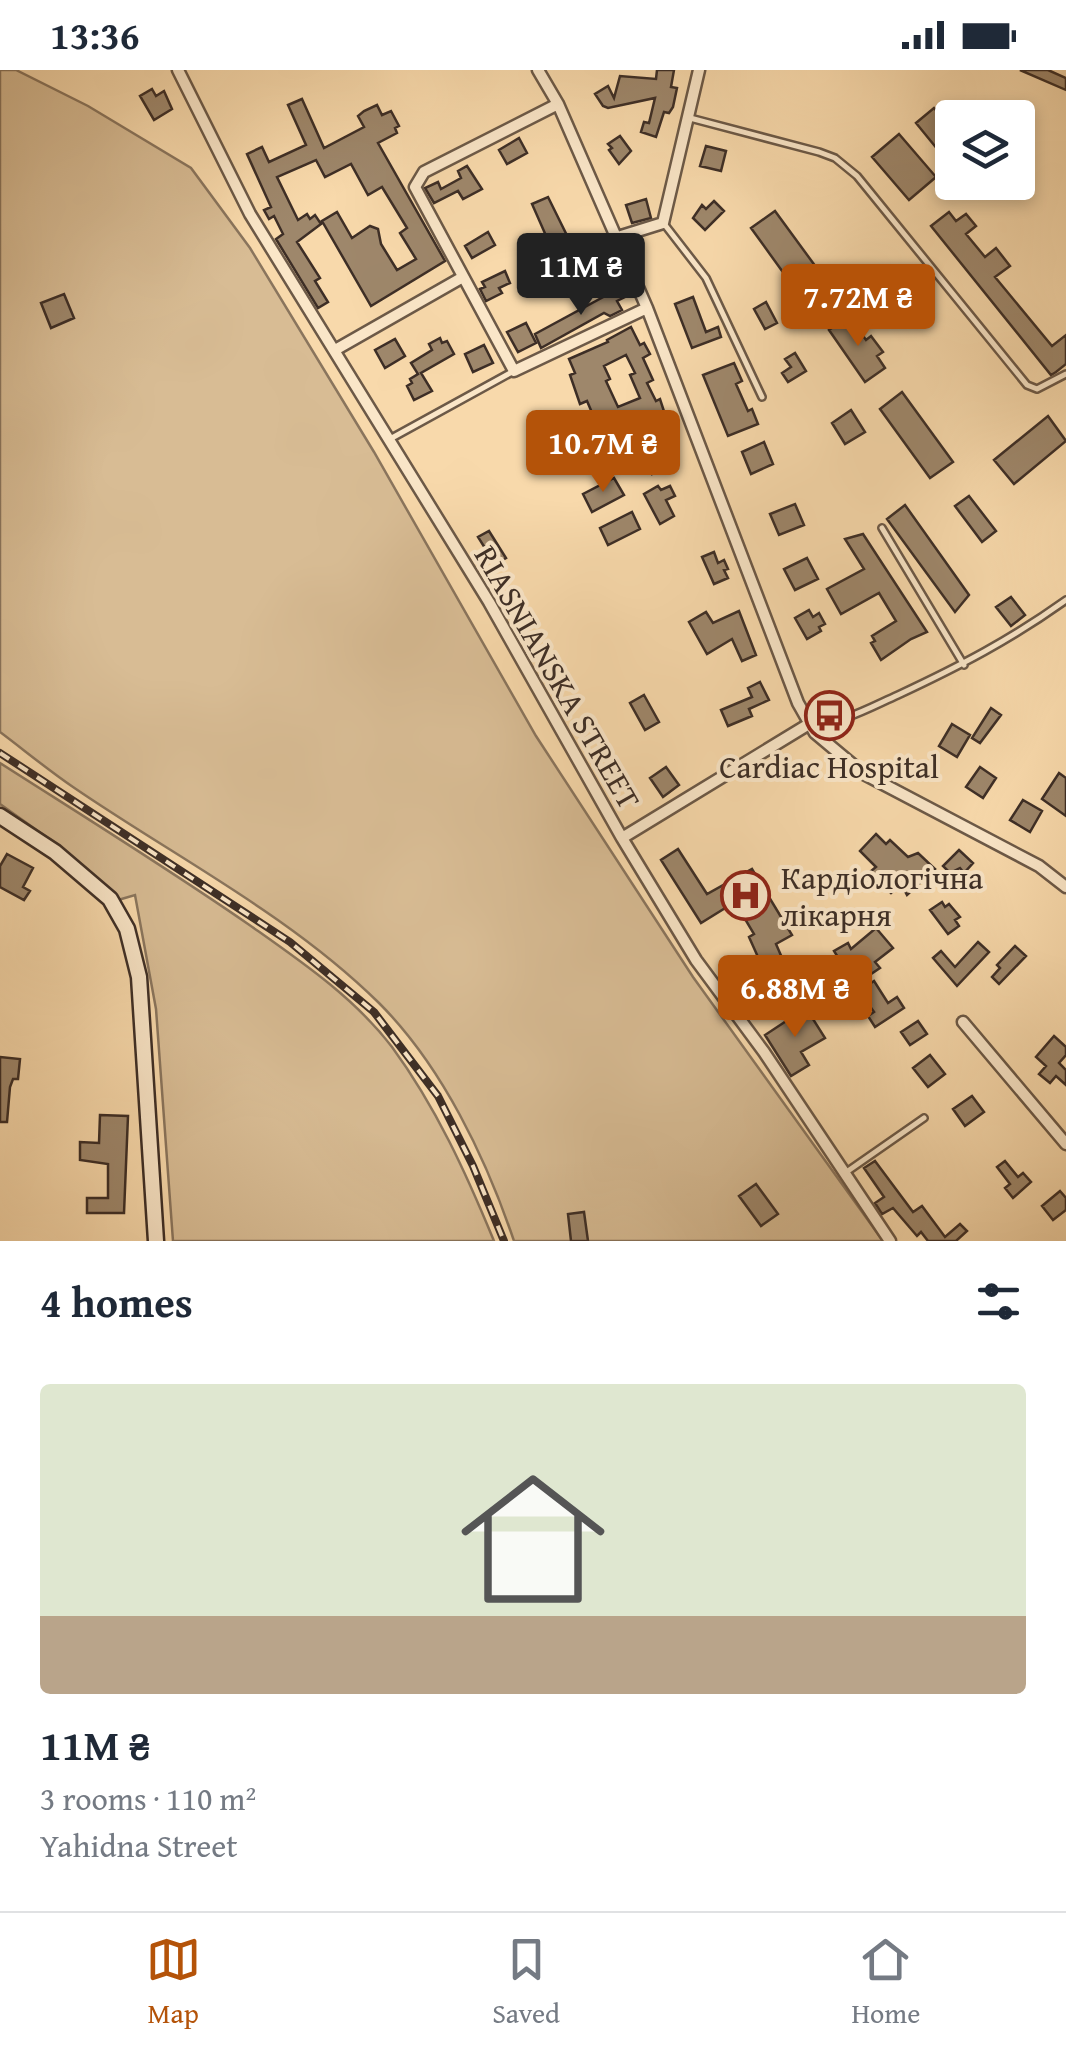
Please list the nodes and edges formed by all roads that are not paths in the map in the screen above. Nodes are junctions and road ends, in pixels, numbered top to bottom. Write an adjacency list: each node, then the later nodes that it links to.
1 (178, 70): 10 (street, RIASNIANSKA STREET)
2 (538, 70): 4 (street)
3 (698, 70): 5 (street)
4 (558, 104): 7 (street); 8 (street)
5 (688, 118): 6 (street); 12 (lane)
6 (663, 222): 7 (street); 13 (lane)
7 (618, 237): 9 (street)
8 (463, 277): 10 (street); 11 (street)
9 (648, 308): 11 (street); 18 (street)
10 (335, 350): 14 (street, RIASNIANSKA STREET)
11 (514, 370): 14 (lane)
12 (1066, 374)
13 (762, 397)
14 (390, 440): 20 (street, RIASNIANSKA STREET)
15 (882, 528): 17 (lane)
16 (1066, 600): 17 (lane)
17 (964, 665): 18 (lane)
18 (809, 724): 20 (street); 21 (street)
19 (0, 816): 26 (main road)
20 (622, 838): 25 (street, RIASNIANSKA STREET)
21 (1066, 887)
22 (963, 1022): 24 (street)
23 (924, 1118): 25 (lane)
24 (1066, 1144)
25 (845, 1173): 27 (street, RIASNIANSKA STREET)
26 (156, 1241)
27 (890, 1241)

